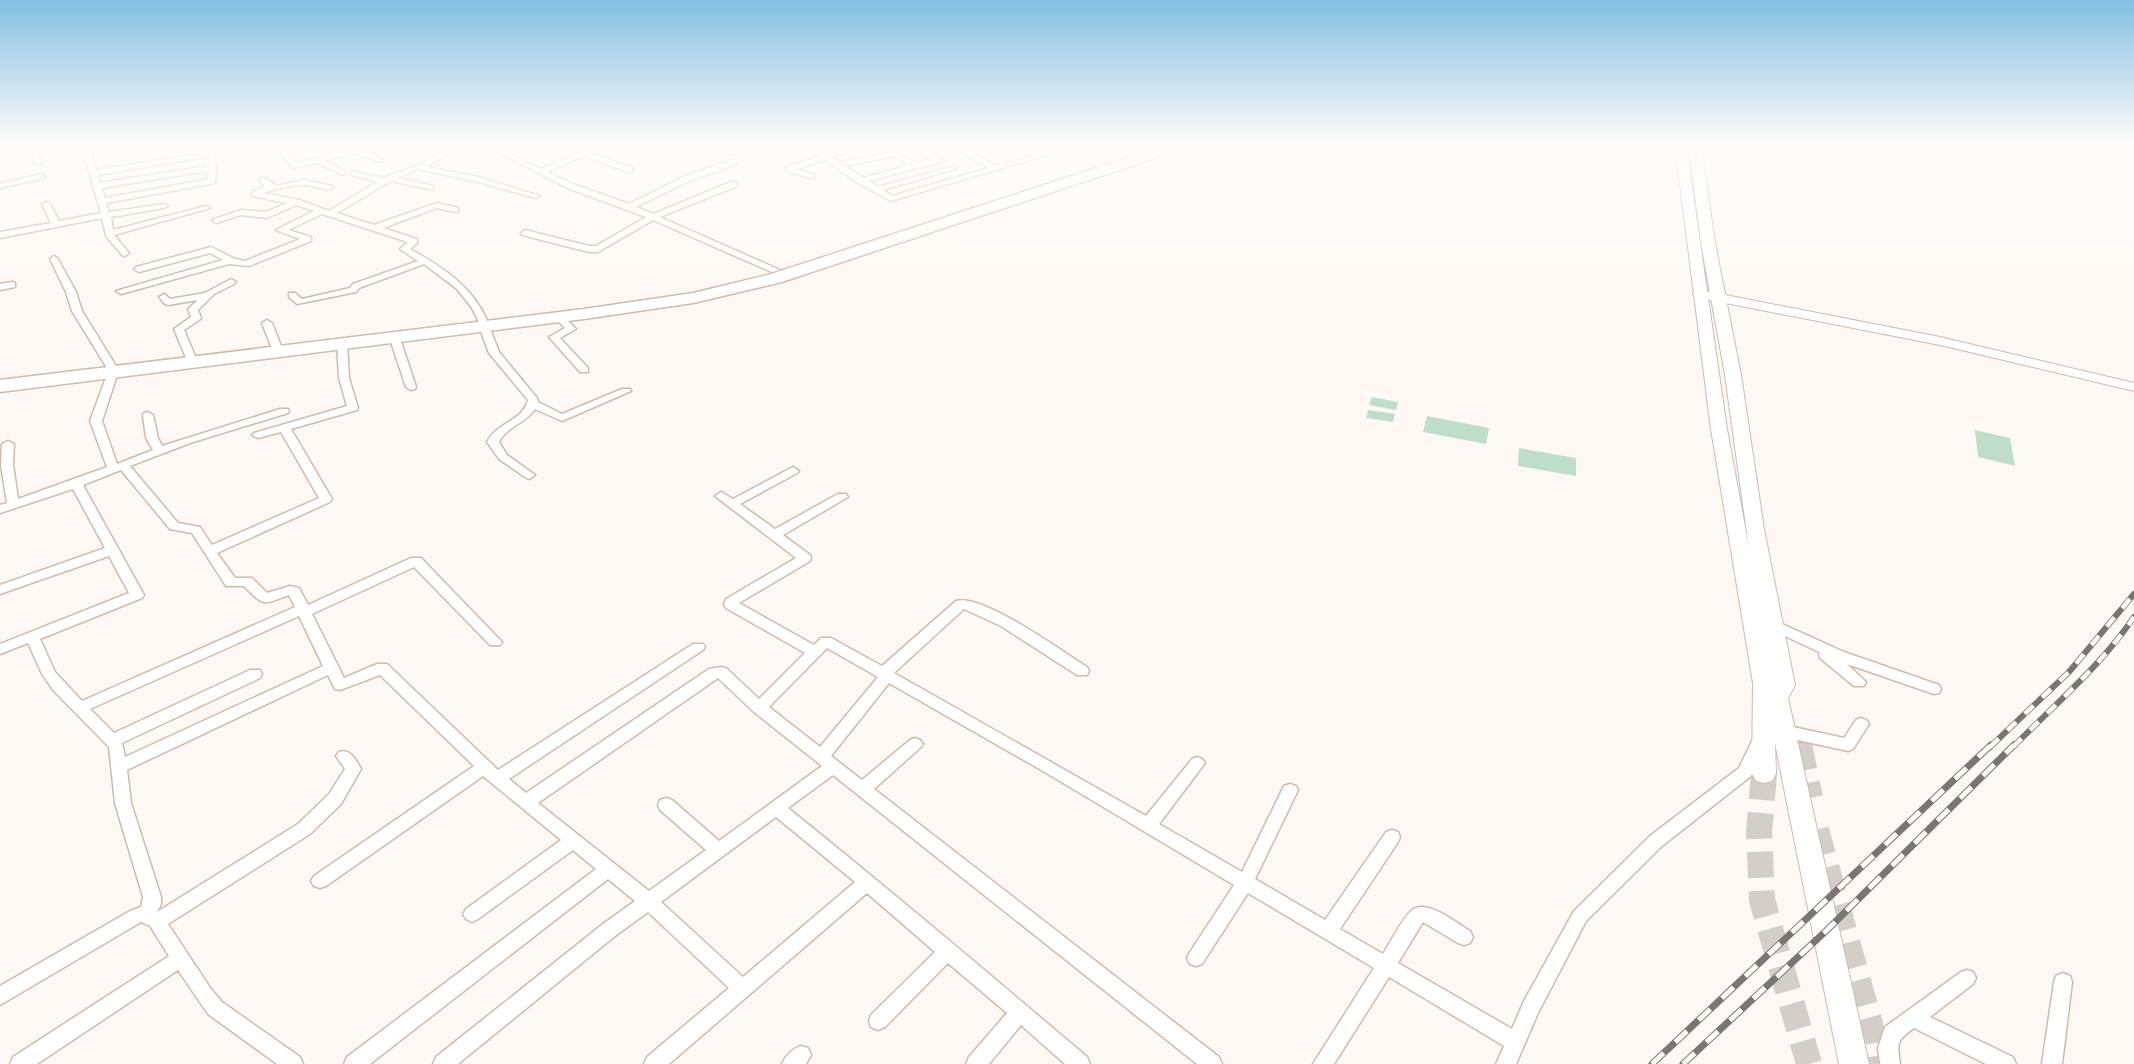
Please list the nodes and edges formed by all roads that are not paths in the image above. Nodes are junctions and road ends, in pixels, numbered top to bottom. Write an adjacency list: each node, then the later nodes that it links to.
1 (101, 195): 16 (street)
2 (137, 195): 16 (street)
3 (258, 195): 17 (street)
4 (363, 195): 23 (street)
5 (531, 195): 15 (street)
6 (596, 195): 20 (street)
7 (653, 195): 20 (street)
8 (708, 195): 25 (street)
9 (884, 195): 10 (street)
10 (907, 195)
11 (1007, 195): 37 (highway)
12 (1029, 195): 47 (highway)
13 (1687, 195): 42 (main road)
14 (1702, 195): 45 (main road)
15 (536, 196)
16 (103, 201): 24 (street)
17 (296, 202): 23 (street); 26 (street)
18 (46, 204): 27 (street)
19 (164, 206): 24 (street)
20 (629, 206): 25 (street)
21 (206, 208): 29 (street)
22 (456, 210): 28 (street)
23 (325, 213): 28 (street); 34 (street)
24 (106, 216): 27 (street); 29 (street)
25 (653, 217): 30 (street); 37 (street)
26 (216, 220)
27 (56, 224): 31 (street)
28 (375, 228): 35 (street)
29 (110, 233): 32 (street)
30 (526, 233)
31 (0, 235)
32 (125, 253)
33 (54, 259): 54 (street)
34 (232, 261): 36 (street); 41 (street)
35 (425, 261): 44 (street); 49 (street)
36 (139, 269)
37 (775, 270): 49 (highway)
38 (231, 282): 43 (street)
39 (12, 285): 40 (street)
40 (0, 287)
41 (121, 291)
42 (1700, 294): 45 (street); 92 (main road)
43 (207, 295): 46 (street); 53 (street)
44 (292, 295)
45 (1717, 297): 58 (street); 80 (main road)
46 (164, 298)
47 (559, 317): 49 (highway); 55 (street)
48 (267, 322): 52 (street)
49 (483, 323): 50 (highway); 52 (highway); 61 (street)
50 (394, 336): 51 (highway); 59 (street)
51 (342, 343): 54 (highway); 64 (street)
52 (276, 346): 53 (highway)
53 (190, 356): 54 (highway)
54 (112, 369): 56 (highway); 57 (highway); 68 (street)
55 (584, 370)
56 (0, 380)
57 (0, 386)
58 (2134, 386)
59 (411, 387)
60 (626, 391): 61 (street)
61 (533, 404): 70 (street)
62 (284, 411): 67 (street)
63 (148, 414): 67 (street)
64 (284, 427): 65 (street); 77 (street)
65 (258, 435)
66 (8, 444): 73 (street)
67 (159, 451): 68 (street)
68 (118, 467): 71 (street); 77 (street)
69 (793, 471): 75 (street)
70 (529, 475)
71 (76, 483): 73 (street); 76 (street)
72 (842, 497): 75 (street)
73 (13, 505): 74 (street)
74 (0, 509)
75 (774, 535): 86 (street)
76 (113, 550): 78 (street); 81 (street)
77 (210, 551): 79 (street)
78 (0, 590)
79 (304, 610): 82 (street); 87 (street); 94 (street)
80 (1773, 625): 83 (street); 92 (main road)
81 (32, 637): 85 (street); 94 (street)
82 (495, 642)
83 (1814, 644): 91 (street); 93 (street)
84 (698, 647): 106 (street)
85 (0, 649)
86 (815, 652): 90 (street); 95 (street)
87 (331, 668): 103 (street); 104 (street)
88 (1082, 671): 90 (street)
89 (255, 674): 98 (street)
90 (885, 674): 101 (street); 112 (street)
91 (1858, 682)
92 (1775, 689): 97 (main road)
93 (1934, 689)
94 (79, 708): 98 (street)
95 (759, 708): 101 (street); 109 (street)
96 (1861, 724): 97 (street)
97 (1785, 732): 105 (main road); 136 (street); 147 (main road)
98 (112, 741): 103 (street)
99 (915, 744): 107 (street)
100 (344, 756): 122 (street)
101 (827, 762): 107 (street); 111 (street)
102 (1197, 763): 112 (street)
103 (120, 766): 122 (street)
104 (484, 767): 106 (street); 117 (street)
105 (1764, 774)
106 (497, 779): 109 (street)
107 (863, 790): 144 (street)
108 (1290, 790): 119 (street)
109 (526, 802): 114 (street)
110 (666, 805): 115 (street)
111 (776, 808): 115 (street); 118 (street)
112 (1148, 826): 119 (street)
113 (1392, 837): 123 (street)
114 (573, 841): 116 (street); 121 (street)
115 (718, 850): 120 (street)
116 (608, 869): 120 (street); 139 (street)
117 (320, 881)
118 (868, 882): 125 (street); 131 (street)
119 (1245, 882): 123 (street); 127 (street)
120 (648, 901): 131 (street); 140 (street)
121 (472, 914)
122 (151, 918): 126 (street); 132 (street)
123 (1328, 931): 128 (street)
124 (1464, 937): 128 (street)
125 (948, 951): 133 (street); 135 (street)
126 (180, 958): 137 (street); 138 (street)
127 (1196, 958)
128 (1387, 966): 136 (street); 145 (street)
129 (1967, 978): 134 (street)
130 (2063, 982): 150 (street)
131 (742, 988): 141 (street)
132 (0, 996)
133 (1020, 1012): 142 (street); 143 (street)
134 (1915, 1019): 148 (street); 149 (street)
135 (878, 1021)
136 (1516, 1042): 146 (street)
137 (20, 1064)
138 (293, 1064)
139 (354, 1064)
140 (444, 1064)
141 (654, 1064)
142 (976, 1064)
143 (1080, 1064)
144 (1212, 1064)
145 (1324, 1064)
146 (1506, 1064)
147 (1854, 1064)
148 (1890, 1064)
149 (2006, 1064)
150 (2052, 1064)

